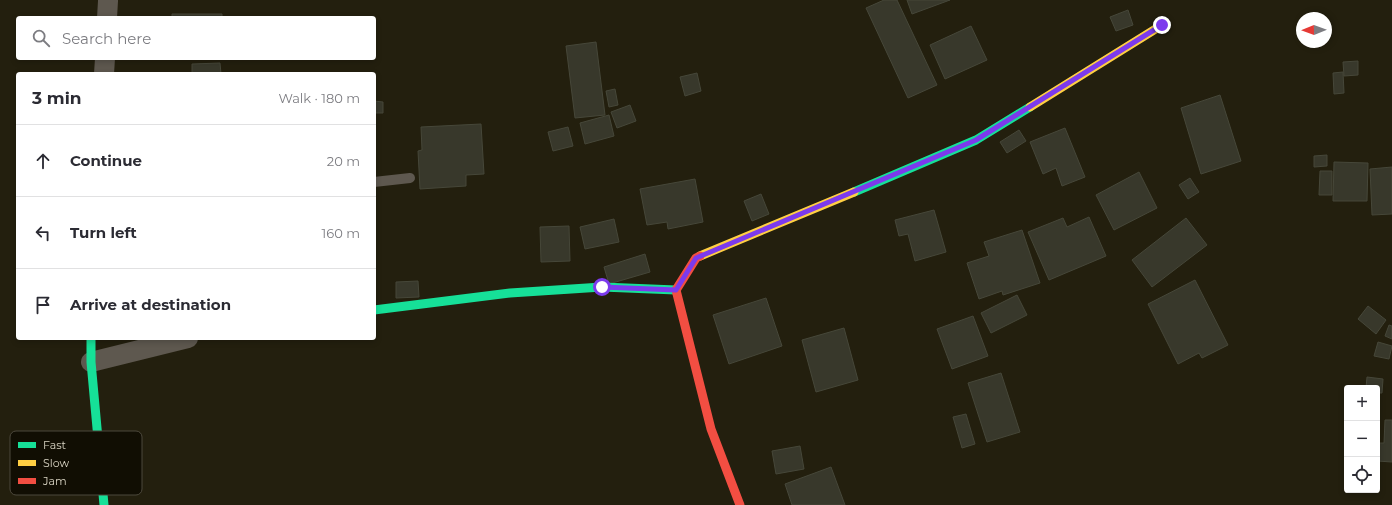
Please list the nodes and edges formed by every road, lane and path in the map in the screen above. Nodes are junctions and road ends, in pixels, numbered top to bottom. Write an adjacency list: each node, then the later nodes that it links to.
1 (1162, 25): 6 (street)
2 (105, 60): 3 (street)
3 (104, 72)
4 (410, 178): 5 (lane)
5 (376, 182)
6 (676, 290): 7 (street); 14 (street)
7 (376, 310)
8 (91, 340): 10 (street)
9 (180, 340): 10 (street)
10 (91, 362): 11 (street)
11 (97, 431)
12 (103, 495): 13 (street)
13 (104, 505)
14 (740, 505)

